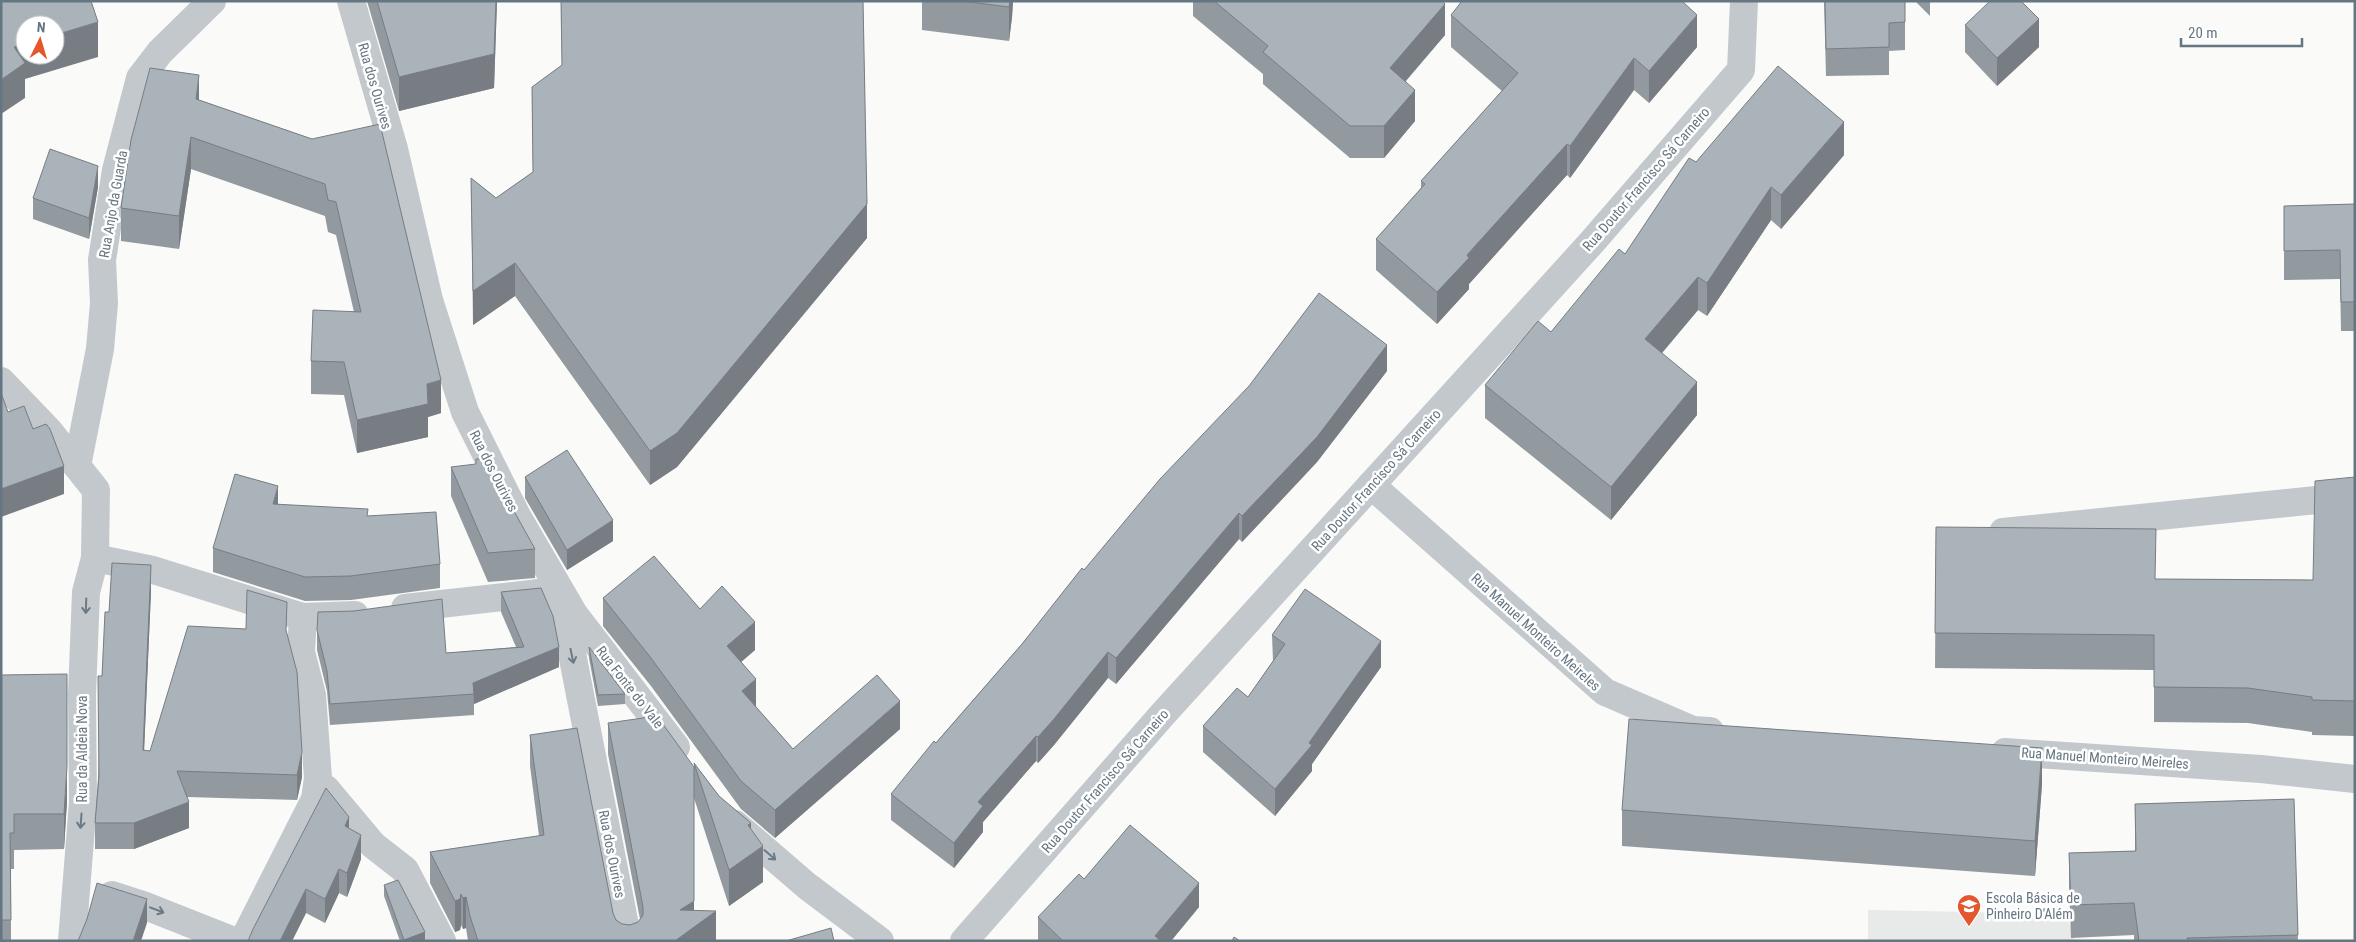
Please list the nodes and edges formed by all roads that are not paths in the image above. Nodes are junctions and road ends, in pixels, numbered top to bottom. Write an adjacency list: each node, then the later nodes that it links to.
1 (212, 1): 5 (street, Rua Anjo da Guarda)
2 (351, 1): 10 (street, Rua dos Ourives)
3 (1744, 1): 6 (street, Rua Doutor Francisco Sá Carneiro)
4 (1, 381): 5 (street, Rua da Aldeia Nova)
5 (77, 466): 9 (street, Rua da Aldeia Nova)
6 (1371, 485): 14 (street, Rua Manuel Monteiro Meireles); 27 (street, Rua Doutor Francisco Sá Carneiro)
7 (2355, 496): 8 (street)
8 (1978, 534)
9 (95, 558): 11 (street); 13 (street, Rua da Aldeia Nova, one-way to 13)
10 (560, 591): 11 (street); 16 (street, Rua Fonte do Vale); 25 (street, Rua dos Ourives, one-way to 25)
11 (303, 617): 17 (street)
12 (55, 694): 13 (street)
13 (82, 694): 20 (street, Rua da Aldeia Nova, one-way to 20)
14 (1731, 733)
15 (1980, 750): 18 (street, Rua Manuel Monteiro Meireles)
16 (689, 765)
17 (318, 778): 23 (street); 24 (street)
18 (2355, 779)
19 (718, 804): 26 (street, one-way to 26)
20 (78, 885): 21 (street, Rua da Aldeia Nova); 22 (street, one-way to 22)
21 (72, 941)
22 (234, 941)
23 (243, 941)
24 (442, 941)
25 (628, 941)
26 (880, 941)
27 (964, 941)

